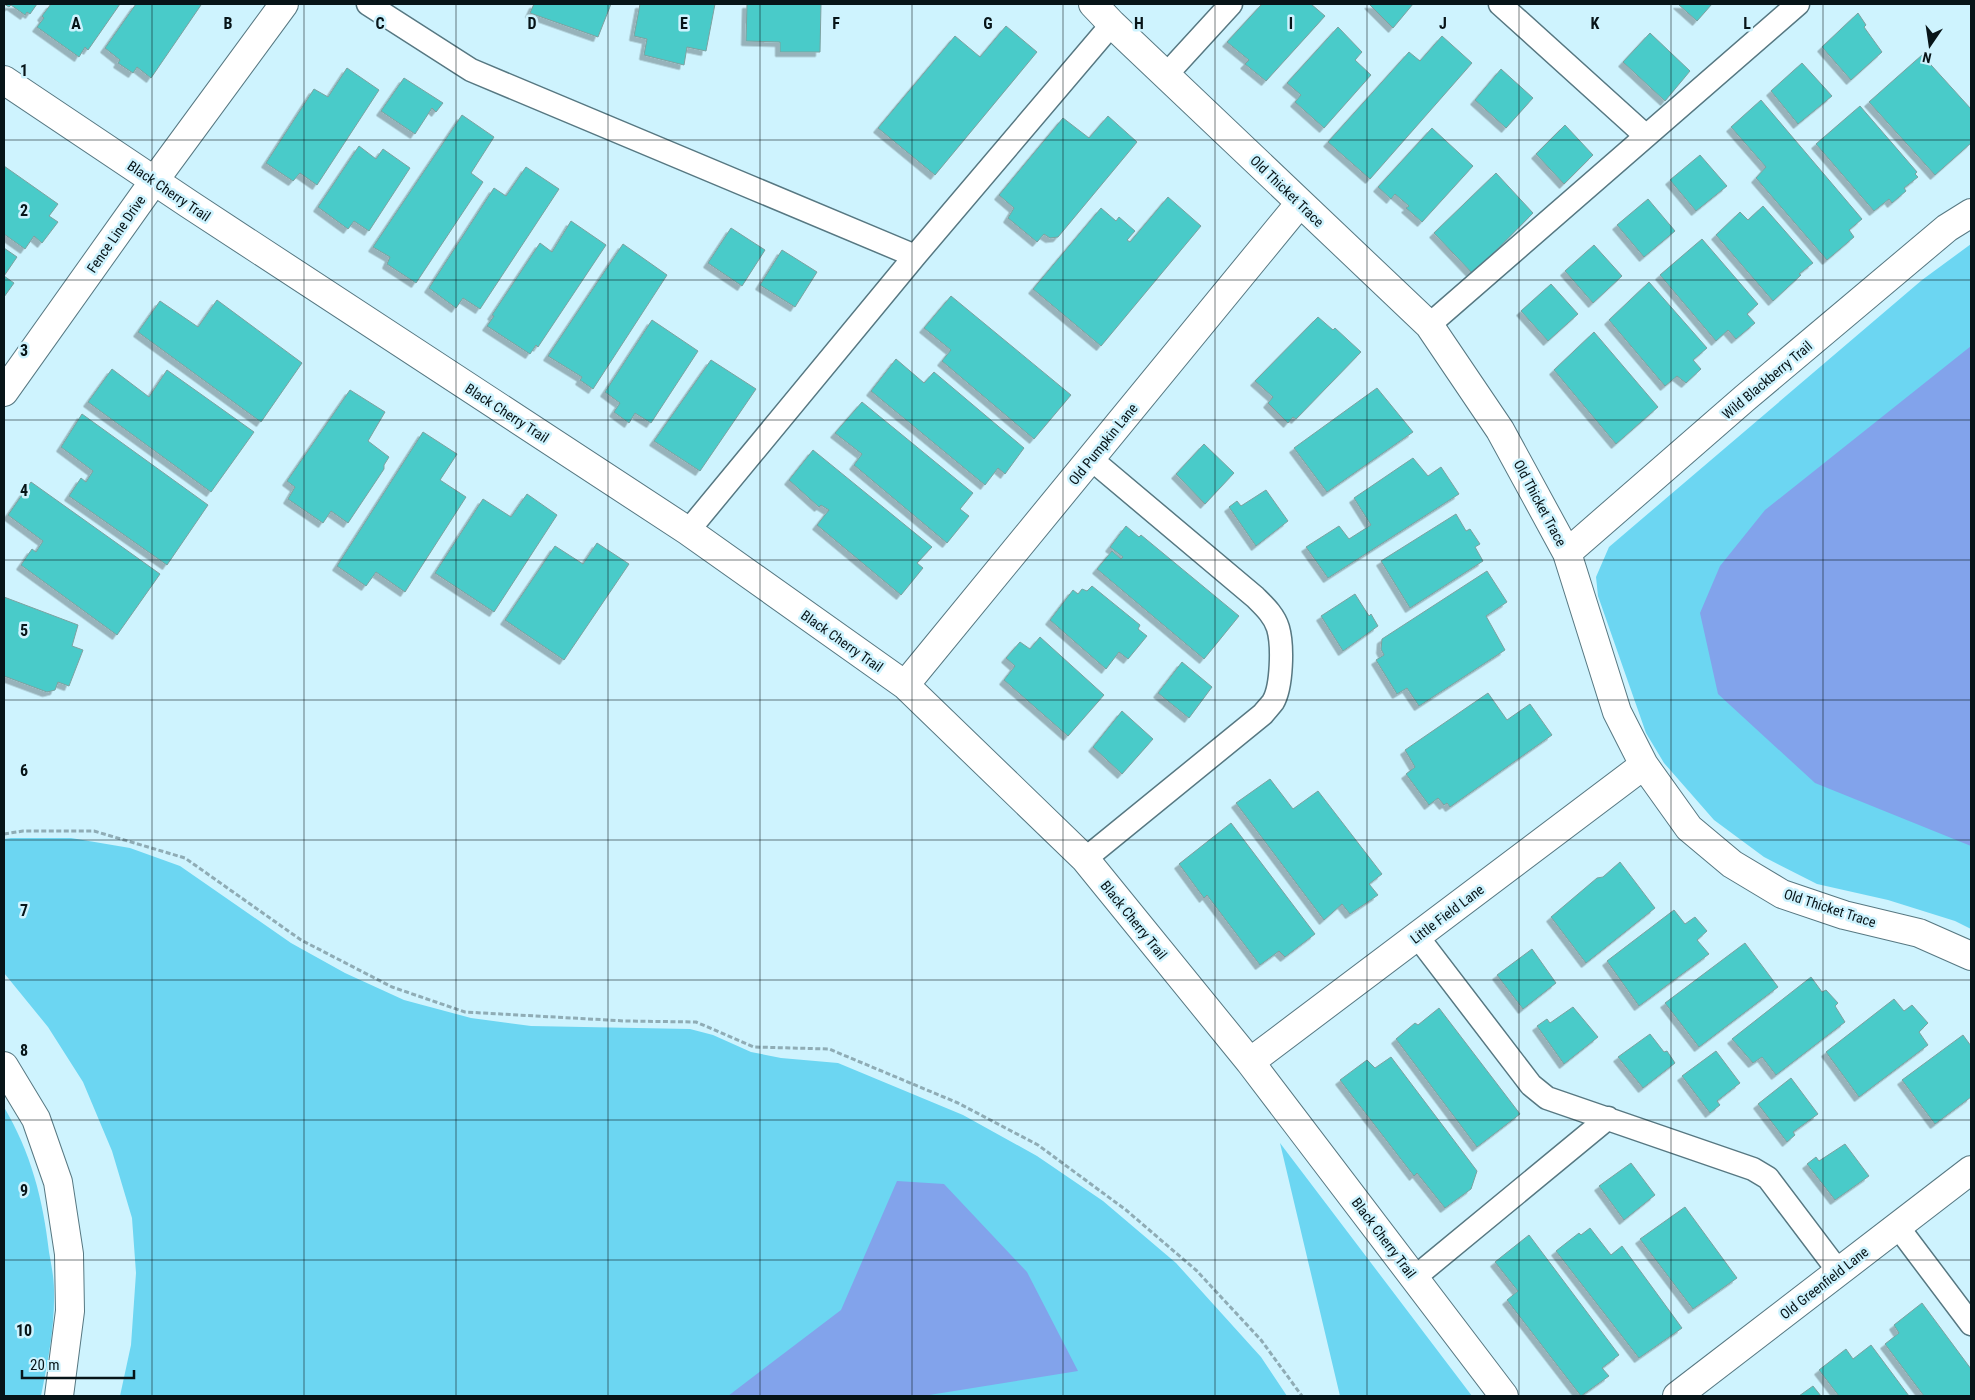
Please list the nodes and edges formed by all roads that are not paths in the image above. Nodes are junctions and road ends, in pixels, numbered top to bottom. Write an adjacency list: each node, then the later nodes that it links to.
1 (284, 4): 11 (street, Fence Line Drive)
2 (368, 4): 14 (lane)
3 (1094, 4): 7 (street, Old Thicket Trace)
4 (1231, 4): 8 (lane)
5 (1500, 4): 10 (lane)
6 (1798, 4): 10 (lane)
7 (1112, 24): 8 (street, Old Thicket Trace); 14 (lane)
8 (1166, 75): 12 (street, Old Thicket Trace)
9 (4, 80): 11 (street, Black Cherry Trail)
10 (1646, 136): 15 (lane)
11 (154, 180): 16 (street, Fence Line Drive); 18 (street, Black Cherry Trail)
12 (1300, 203): 15 (street, Old Thicket Trace); 17 (street, Old Pumpkin Lane)
13 (1971, 213): 19 (street, Wild Blackberry Trail)
14 (916, 256): 18 (lane)
15 (1429, 325): 19 (street, Old Thicket Trace)
16 (4, 392)
17 (1091, 459): 20 (street, Old Pumpkin Lane); 22 (lane)
18 (688, 531): 20 (street, Black Cherry Trail)
19 (1567, 553): 21 (street, Old Thicket Trace)
20 (905, 685): 22 (street, Black Cherry Trail)
21 (1644, 765): 23 (street, Little Field Lane); 24 (street, Old Thicket Trace)
22 (1085, 859): 25 (street, Black Cherry Trail)
23 (1417, 936): 25 (street, Little Field Lane); 27 (lane)
24 (1971, 956)
25 (1250, 1062): 31 (street, Black Cherry Trail)
26 (4, 1066): 33 (street)
27 (1608, 1118): 30 (lane); 31 (lane)
28 (1971, 1170): 29 (street, Old Greenfield Lane)
29 (1898, 1227): 30 (street, Old Greenfield Lane); 32 (lane)
30 (1839, 1272): 35 (street, Old Greenfield Lane)
31 (1414, 1278): 34 (street, Black Cherry Trail)
32 (1971, 1324)
33 (59, 1396)
34 (1504, 1396)
35 (1677, 1396)

